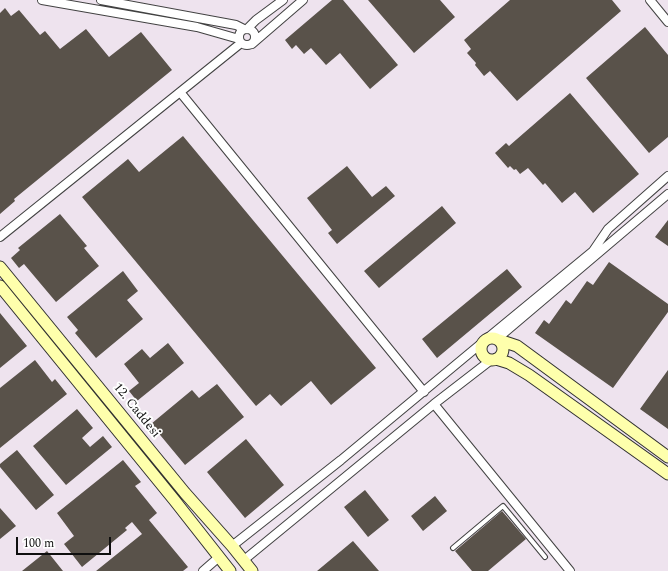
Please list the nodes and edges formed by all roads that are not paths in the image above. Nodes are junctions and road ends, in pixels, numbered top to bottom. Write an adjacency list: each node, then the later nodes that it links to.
1 (42, 0): 8 (street)
2 (101, 0): 7 (street)
3 (283, 0): 7 (street)
4 (303, 0): 9 (street)
5 (650, 0): 6 (street)
6 (668, 22)
7 (246, 29): 8 (street); 9 (street)
8 (240, 41): 9 (street); 10 (street)
9 (252, 44)
10 (180, 92): 13 (street); 19 (street)
11 (668, 176): 17 (street)
12 (668, 194): 16 (street)
13 (0, 237)
14 (0, 268): 25 (street, 12. Caddesi)
15 (0, 286): 27 (street, 12. Caddesi)
16 (498, 340): 17 (street); 18 (street); 21 (street)
17 (484, 341): 18 (street); 19 (street)
18 (494, 359): 20 (street); 22 (street)
19 (424, 392): 25 (street)
20 (434, 404): 23 (street); 29 (street)
21 (668, 457)
22 (668, 474)
23 (519, 508): 24 (lane); 33 (street)
24 (511, 515): 26 (lane); 28 (lane)
25 (232, 546): 27 (street); 29 (street, 12. Caddesi)
26 (453, 548)
27 (219, 557): 30 (street); 31 (street, 12. Caddesi)
28 (545, 557)
29 (244, 560): 31 (street); 32 (street, 12. Caddesi)
30 (202, 571)
31 (230, 571)
32 (252, 571)
33 (570, 571)

